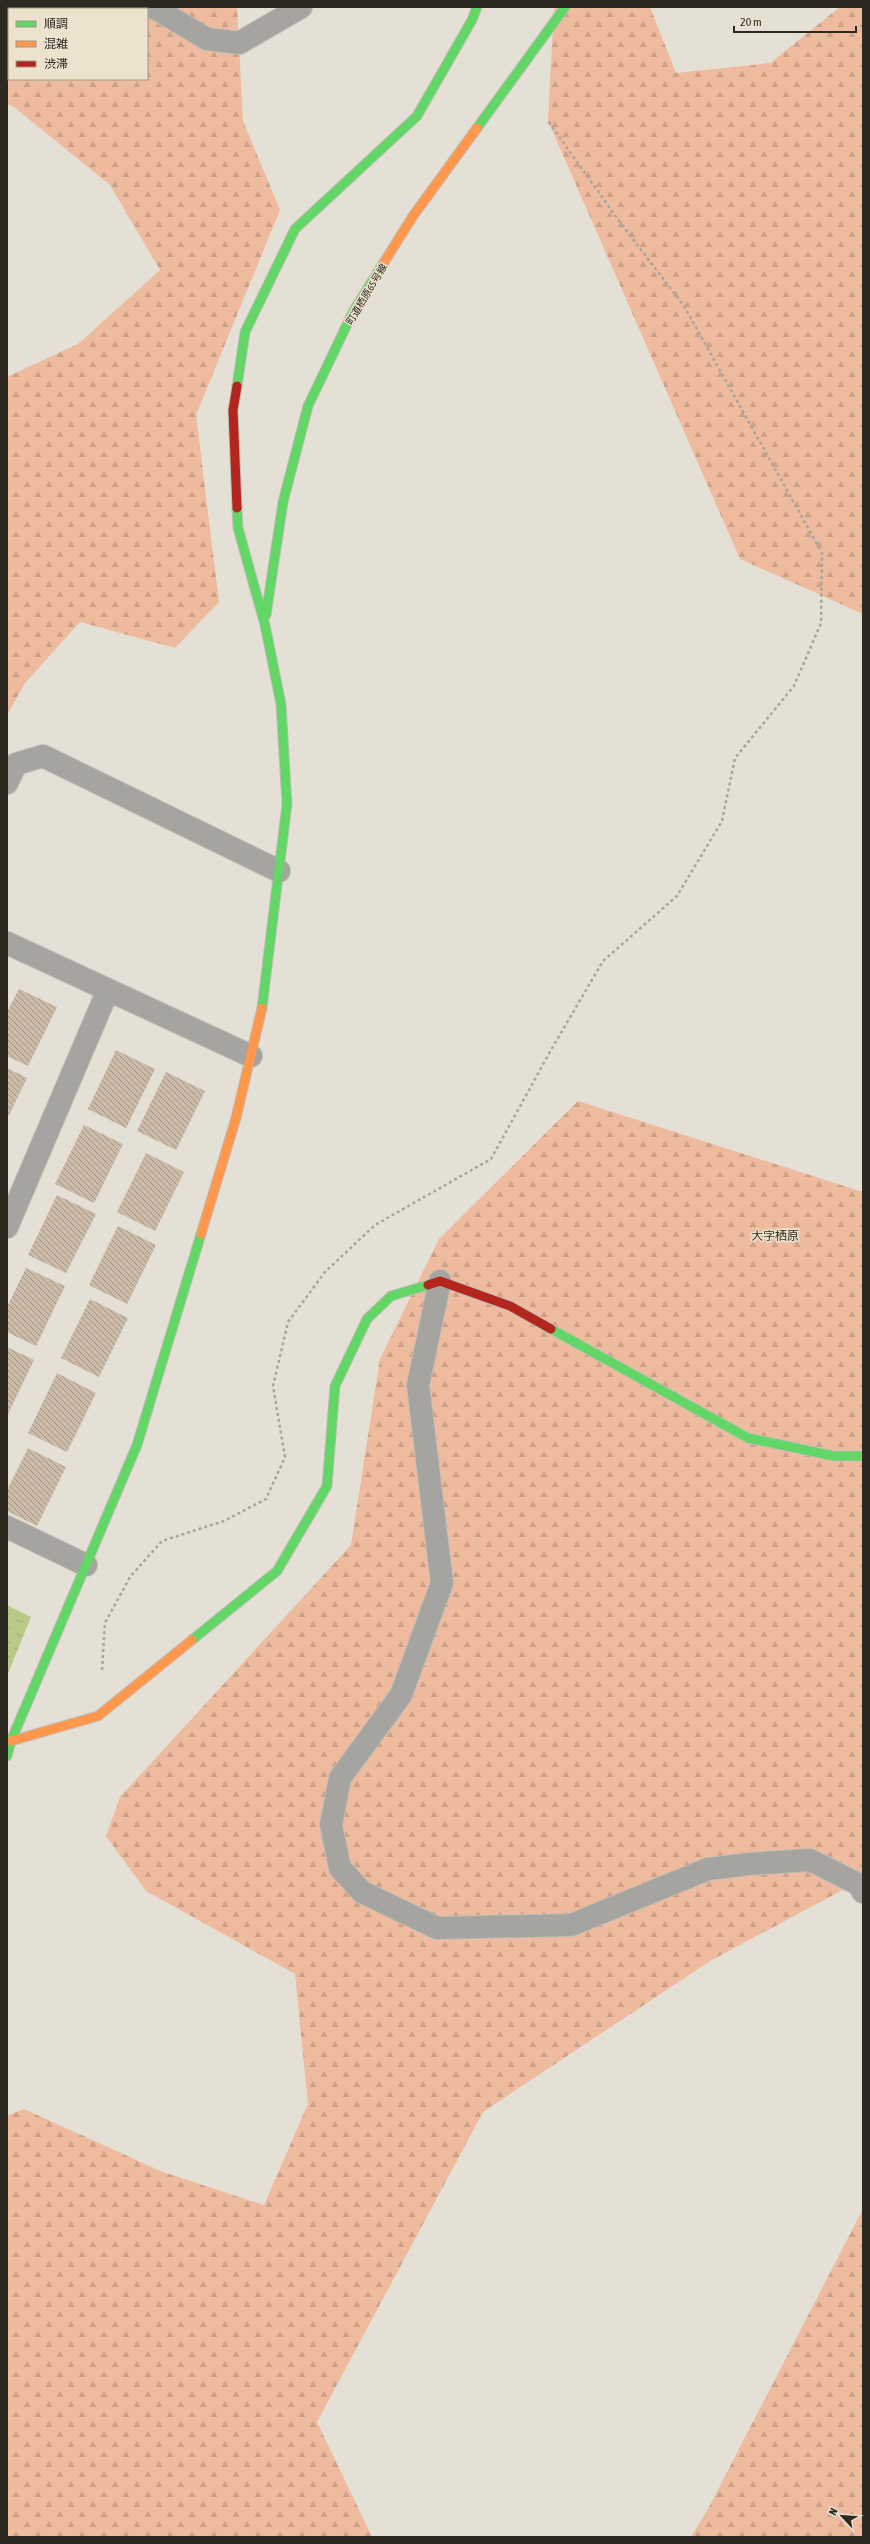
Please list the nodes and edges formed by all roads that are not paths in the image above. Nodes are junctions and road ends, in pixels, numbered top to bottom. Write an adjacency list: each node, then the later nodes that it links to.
1 (153, 7): 2 (street)
2 (301, 7)
3 (477, 7): 5 (street)
4 (565, 7): 5 (street, 町道栖原65号線)
5 (265, 625): 7 (street)
6 (7, 783): 7 (street)
7 (280, 871): 10 (street)
8 (7, 943): 9 (street)
9 (108, 990): 10 (street); 11 (street)
10 (251, 1056): 15 (street)
11 (7, 1227)
12 (440, 1281): 13 (street); 16 (street); 18 (street)
13 (863, 1456)
14 (7, 1527): 15 (street)
15 (86, 1565): 16 (street)
16 (11, 1741): 17 (street)
17 (7, 1756)
18 (863, 1892)

